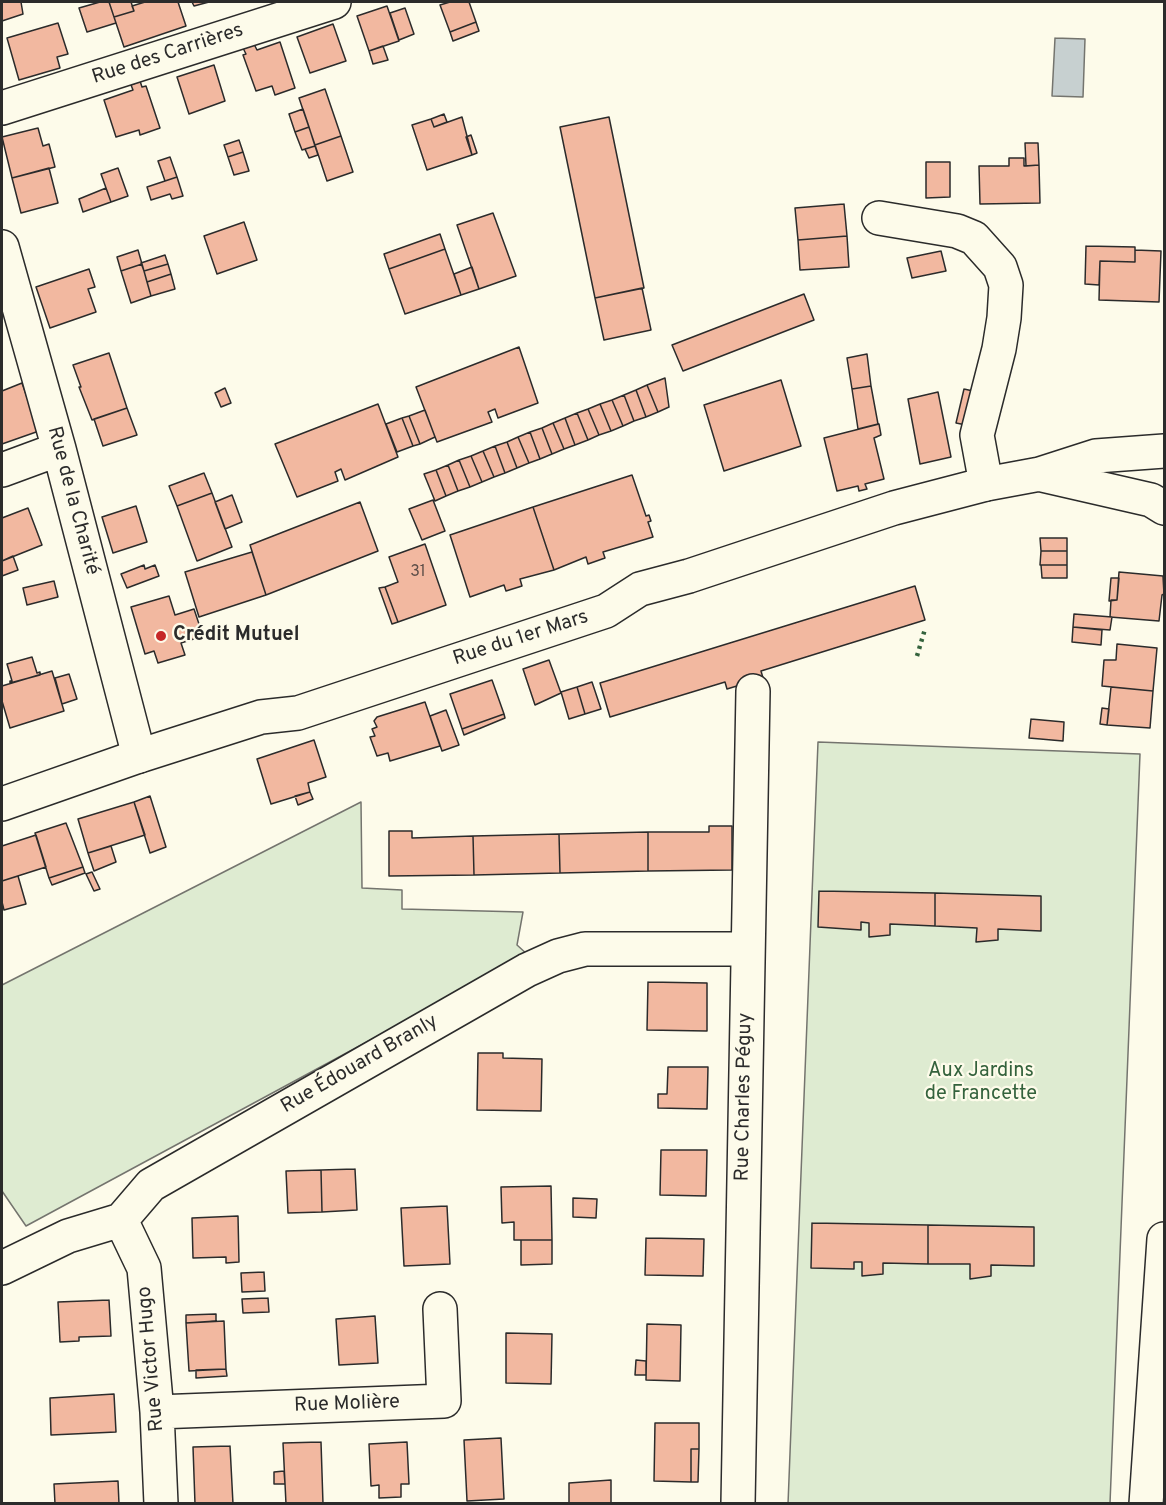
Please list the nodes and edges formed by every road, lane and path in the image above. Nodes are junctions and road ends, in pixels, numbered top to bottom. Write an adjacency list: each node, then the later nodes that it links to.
1 (334, 2): 2 (street, Rue des Carrières)
2 (2, 108)
3 (879, 218): 9 (street)
4 (2, 247): 5 (street, Rue de la Charité)
5 (59, 449): 7 (street); 12 (street, Rue de la Charité)
6 (1164, 452): 8 (street, Rue du 1er Mars)
7 (2, 470)
8 (1040, 474): 9 (street, Rue du 1er Mars); 10 (street, Rue du 1er Mars)
9 (986, 484): 12 (street, Rue du 1er Mars)
10 (1164, 508)
11 (753, 691): 14 (street, Rue Charles Péguy)
12 (139, 756): 13 (street, Rue du 1er Mars)
13 (2, 804)
14 (748, 950): 15 (street, Rue Édouard Branly); 21 (street, Rue Charles Péguy)
15 (121, 1220): 17 (street); 19 (street, Rue Victor Hugo)
16 (1164, 1239): 22 (street)
17 (2, 1268)
18 (440, 1309): 19 (street, Rue Molière)
19 (157, 1412): 20 (street, Rue Victor Hugo)
20 (161, 1503)
21 (738, 1503)
22 (1146, 1503)

